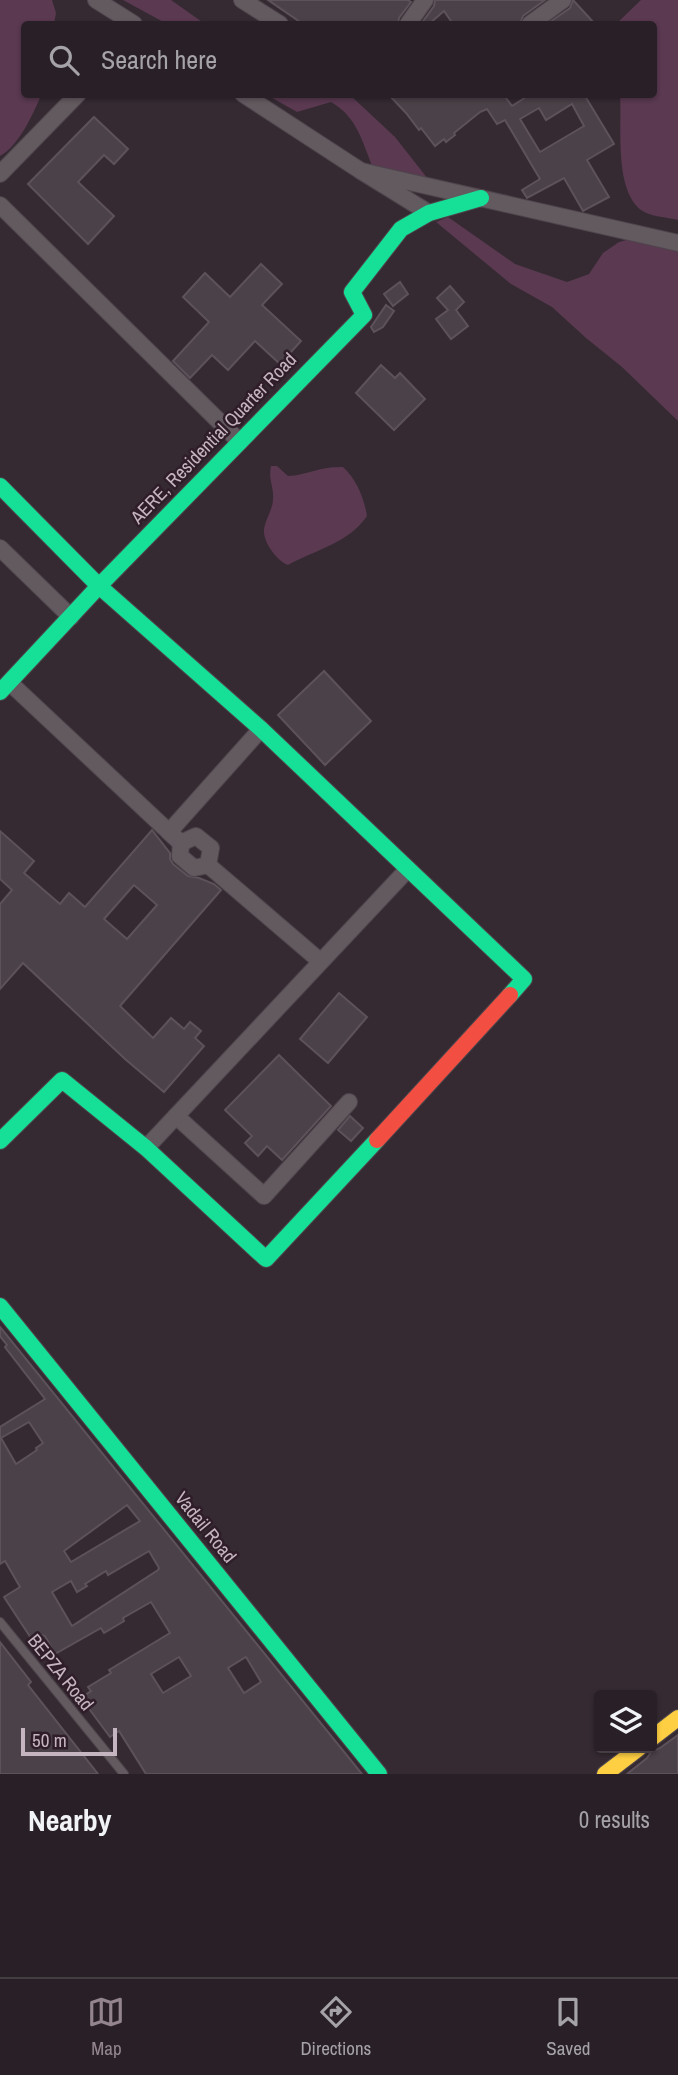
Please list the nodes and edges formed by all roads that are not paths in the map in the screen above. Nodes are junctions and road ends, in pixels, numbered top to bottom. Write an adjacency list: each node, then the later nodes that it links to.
1 (96, 0): 5 (street)
2 (242, 0): 6 (street)
3 (425, 0): 7 (street)
4 (563, 0): 8 (street)
5 (129, 21)
6 (275, 21)
7 (410, 21)
8 (534, 21)
9 (74, 98): 12 (street)
10 (249, 98): 11 (street)
11 (361, 171): 13 (street, AERE, Residential Quarter Road); 15 (street)
12 (0, 174)
13 (481, 198): 15 (street, AERE, Residential Quarter Road); 16 (street, AERE, Residential Quarter Road)
14 (0, 205): 17 (street)
15 (429, 213): 17 (street, AERE, Residential Quarter Road)
16 (678, 243)
17 (240, 442): 20 (street, AERE, Residential Quarter Road)
18 (0, 486): 20 (street)
19 (0, 548): 21 (street)
20 (99, 586): 21 (street, AERE, Residential Quarter Road); 23 (street)
21 (71, 617): 22 (street, AERE, Residential Quarter Road)
22 (5, 687): 24 (street)
23 (261, 729): 24 (street); 26 (street)
24 (175, 838): 25 (street); 25 (street)
25 (208, 865): 27 (street)
26 (408, 869): 27 (street); 31 (street)
27 (320, 961): 29 (street)
28 (349, 1101): 29 (street)
29 (176, 1116): 31 (street)
30 (0, 1141): 31 (street)
31 (146, 1148)
32 (0, 1306): 38 (street, Vadail Road)
33 (0, 1622): 37 (lane, BEPZA Road)
34 (678, 1718): 35 (street)
35 (657, 1734)
36 (632, 1753): 39 (street)
37 (124, 1774)
38 (379, 1774)
39 (605, 1774)

